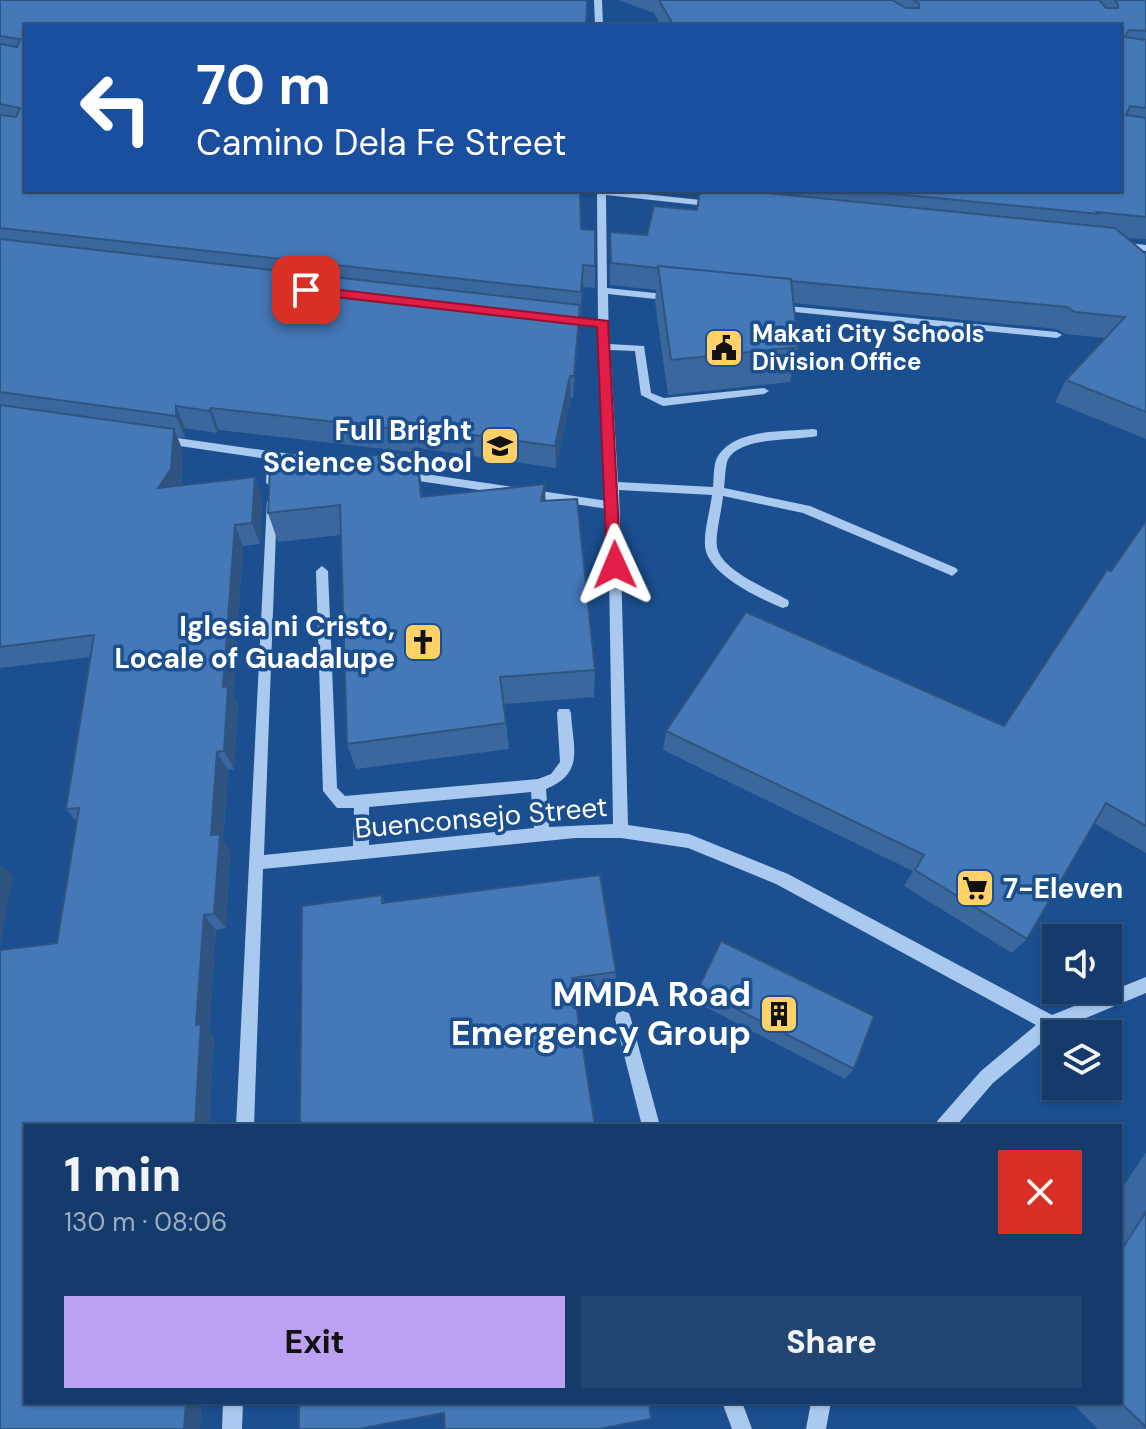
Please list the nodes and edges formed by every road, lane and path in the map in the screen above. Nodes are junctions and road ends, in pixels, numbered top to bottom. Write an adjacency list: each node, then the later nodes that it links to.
1 (601, 1): 2 (street)
2 (599, 24)
3 (601, 192): 8 (street)
4 (610, 192): 5 (street)
5 (728, 205)
6 (1100, 243): 7 (street)
7 (1146, 248)
8 (603, 291): 9 (street); 12 (street)
9 (680, 298)
10 (758, 306): 13 (street)
11 (550, 319): 12 (street)
12 (603, 323): 14 (street)
13 (1057, 335)
14 (605, 347): 15 (street); 21 (street)
15 (764, 391)
16 (813, 433): 22 (street)
17 (147, 438): 18 (street)
18 (273, 455): 19 (street); 33 (street)
19 (347, 466)
20 (391, 473): 23 (street)
21 (613, 486): 22 (street); 23 (street)
22 (719, 491): 25 (street); 26 (street)
23 (614, 506): 30 (street)
24 (322, 571): 29 (street)
25 (952, 571)
26 (783, 603)
27 (564, 713): 28 (street)
28 (538, 785): 29 (street); 31 (street)
29 (362, 803): 32 (street)
30 (621, 831): 31 (street, Buenconsejo Street); 36 (street, Buenconsejo Street)
31 (542, 834): 32 (street, Buenconsejo Street)
32 (361, 853): 33 (street, Buenconsejo Street)
33 (256, 863): 39 (street)
34 (1146, 985): 37 (street)
35 (623, 1019): 40 (street)
36 (1044, 1020)
37 (1061, 1020)
38 (1042, 1031): 41 (street)
39 (245, 1124)
40 (650, 1124)
41 (946, 1124)
42 (233, 1404): 45 (street)
43 (733, 1404): 46 (street)
44 (821, 1404): 47 (street)
45 (232, 1429)
46 (742, 1429)
47 (816, 1429)

